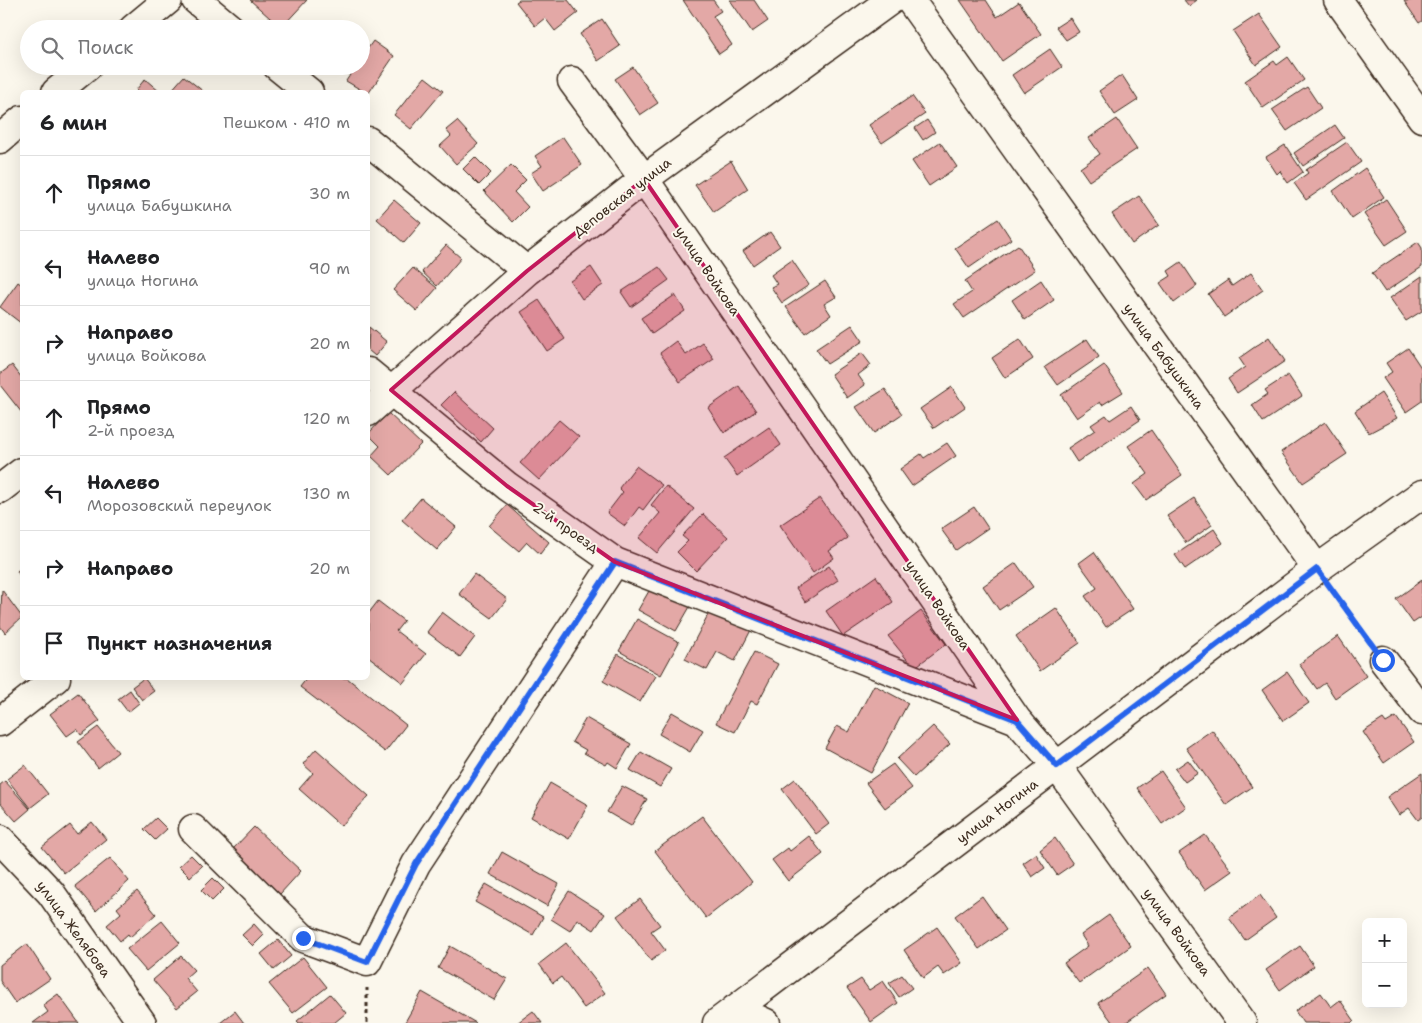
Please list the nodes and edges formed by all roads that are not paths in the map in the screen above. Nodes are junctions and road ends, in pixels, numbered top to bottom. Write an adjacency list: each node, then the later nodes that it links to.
1 (168, 0): 6 (street)
2 (196, 0): 7 (street)
3 (890, 0): 17 (street, Деповская улица)
4 (910, 0): 26 (street, улица Бабушкина)
5 (1338, 0): 13 (street)
6 (144, 20)
7 (220, 20)
8 (77, 75): 11 (street)
9 (287, 75): 12 (street)
10 (572, 81): 17 (street, улица Войкова)
11 (58, 90)
12 (306, 90)
13 (1422, 118)
14 (20, 122): 15 (street)
15 (0, 139)
16 (370, 143): 18 (street)
17 (644, 178): 18 (street, Деповская улица); 30 (street, улица Войкова)
18 (527, 271): 20 (street, Деповская улица)
19 (370, 374): 20 (street, 2-й проезд)
20 (391, 390): 21 (street, Деповская улица); 25 (street, 2-й проезд)
21 (370, 410)
22 (20, 474): 23 (street)
23 (0, 489)
24 (1422, 494): 26 (street, улица Ногина)
25 (615, 562): 30 (street, 2-й проезд); 33 (street)
26 (1317, 569): 32 (street, улица Ногина)
27 (1383, 660): 29 (street)
28 (53, 680): 31 (street)
29 (1422, 711)
30 (1017, 720): 32 (street, улица Войкова)
31 (0, 722)
32 (1057, 766): 35 (street, улица Ногина); 38 (street, улица Войкова)
33 (193, 830)
34 (0, 839): 36 (street, улица Желябова)
35 (726, 1016): 37 (street)
36 (142, 1023)
37 (766, 1023)
38 (1242, 1023)

